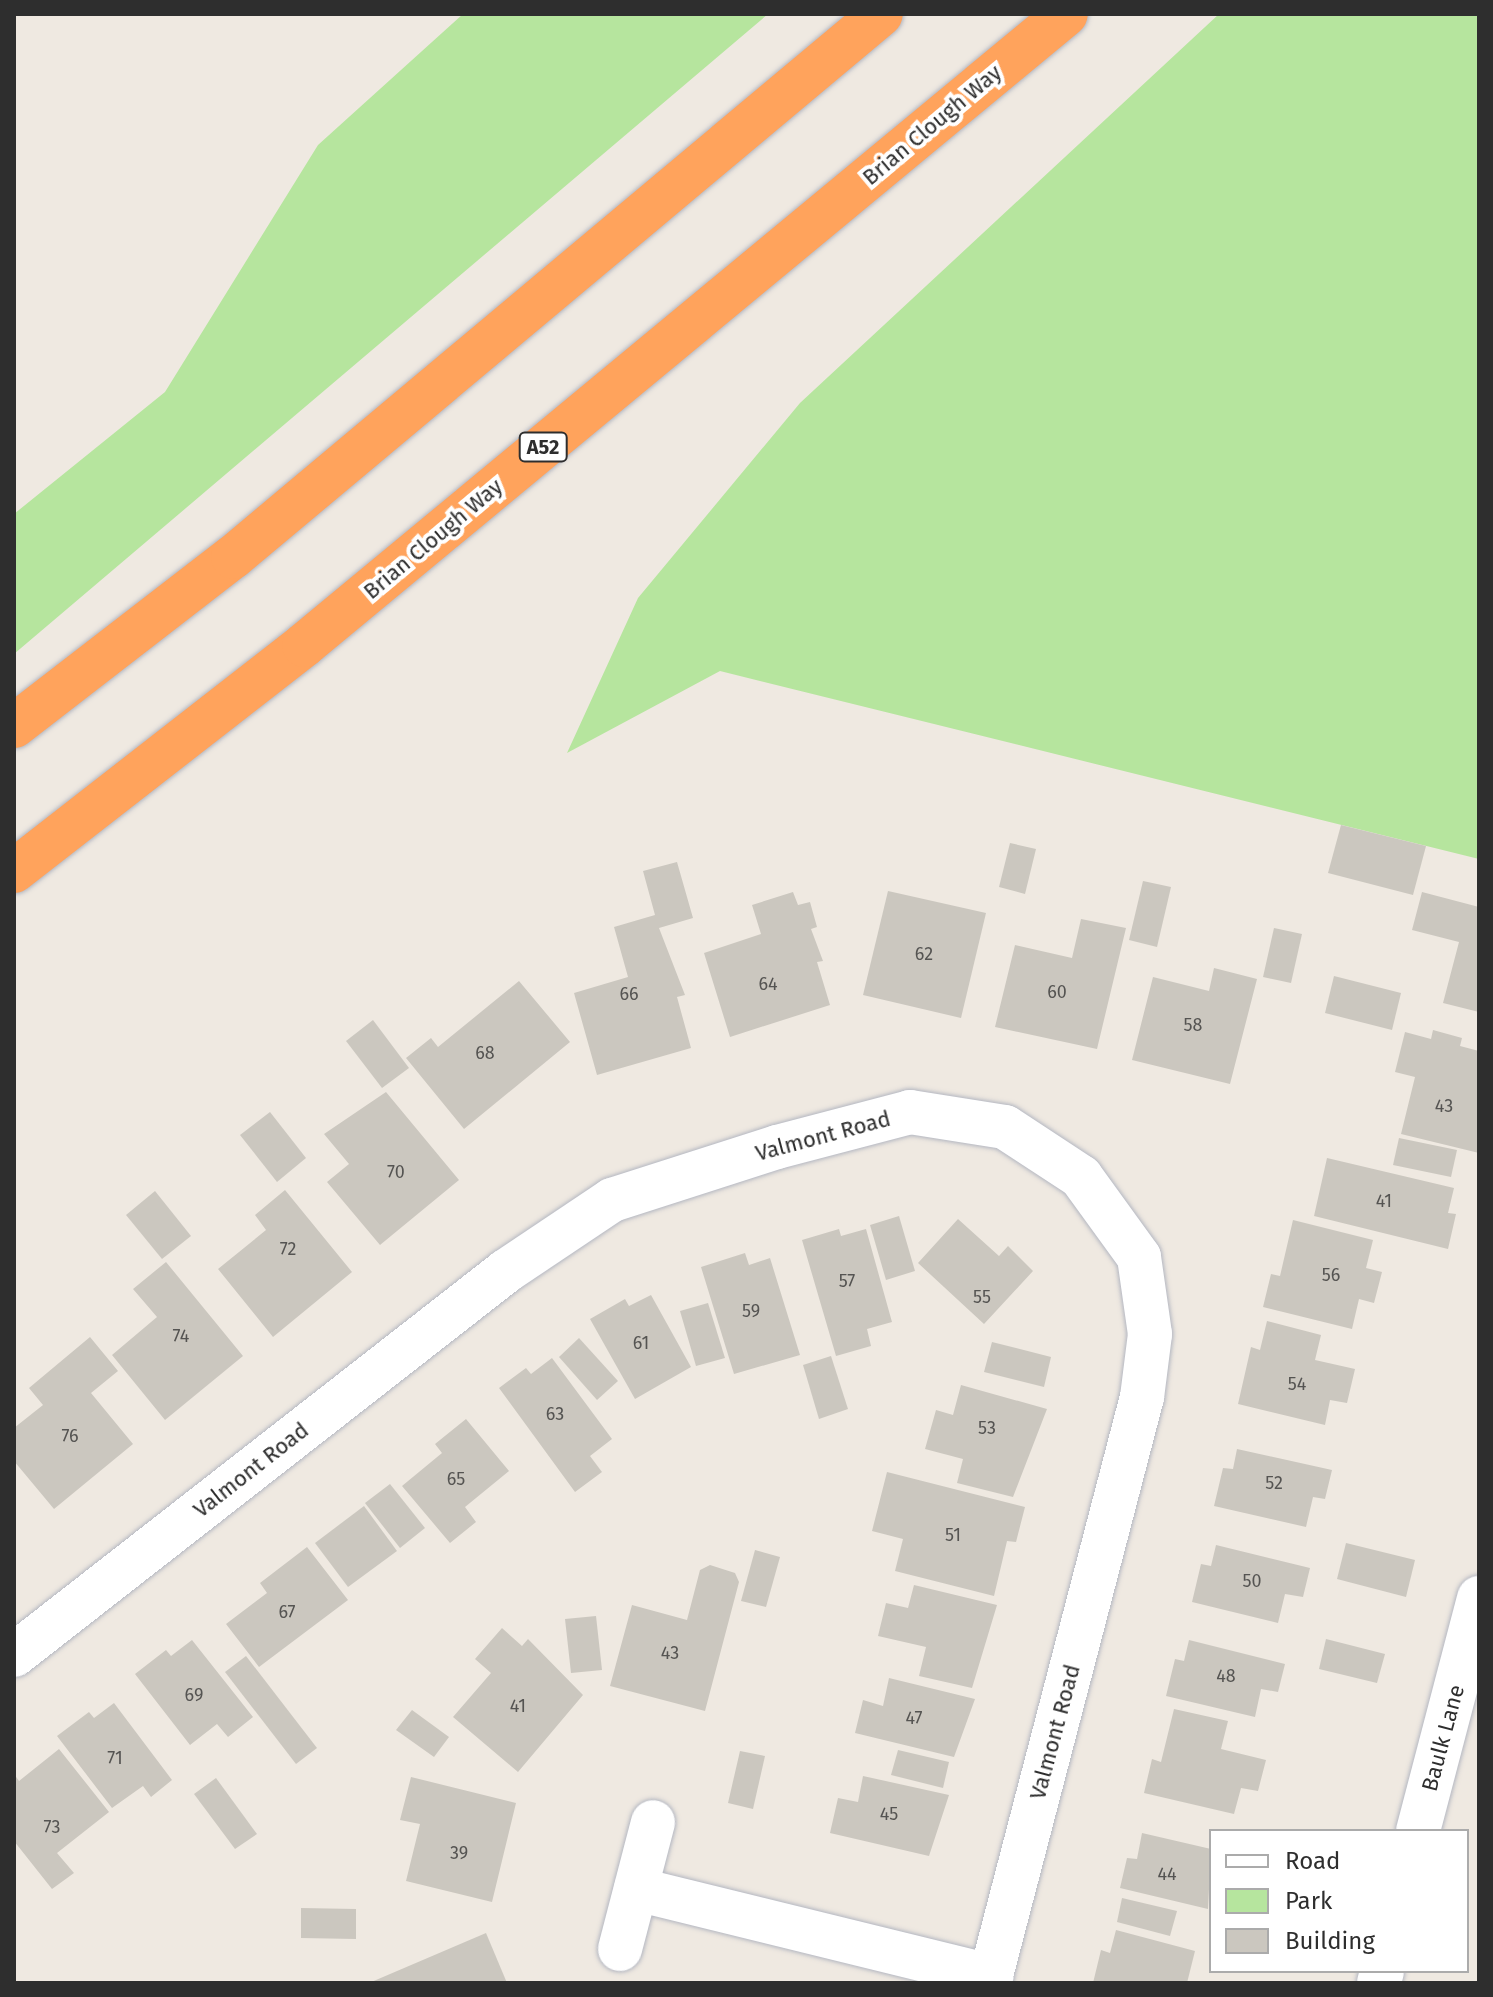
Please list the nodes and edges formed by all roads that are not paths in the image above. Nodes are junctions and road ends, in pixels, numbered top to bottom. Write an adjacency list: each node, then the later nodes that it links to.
1 (881, 14): 3 (highway)
2 (1066, 14): 4 (highway, Brian Clough Way / A52)
3 (14, 726)
4 (14, 871)
5 (1479, 1598): 8 (street, Baulk Lane)
6 (14, 1655): 11 (street, Valmont Road)
7 (653, 1822): 9 (street)
8 (1419, 1829)
9 (636, 1889): 10 (street); 11 (street, Valmont Road)
10 (620, 1949)
11 (990, 1980)

